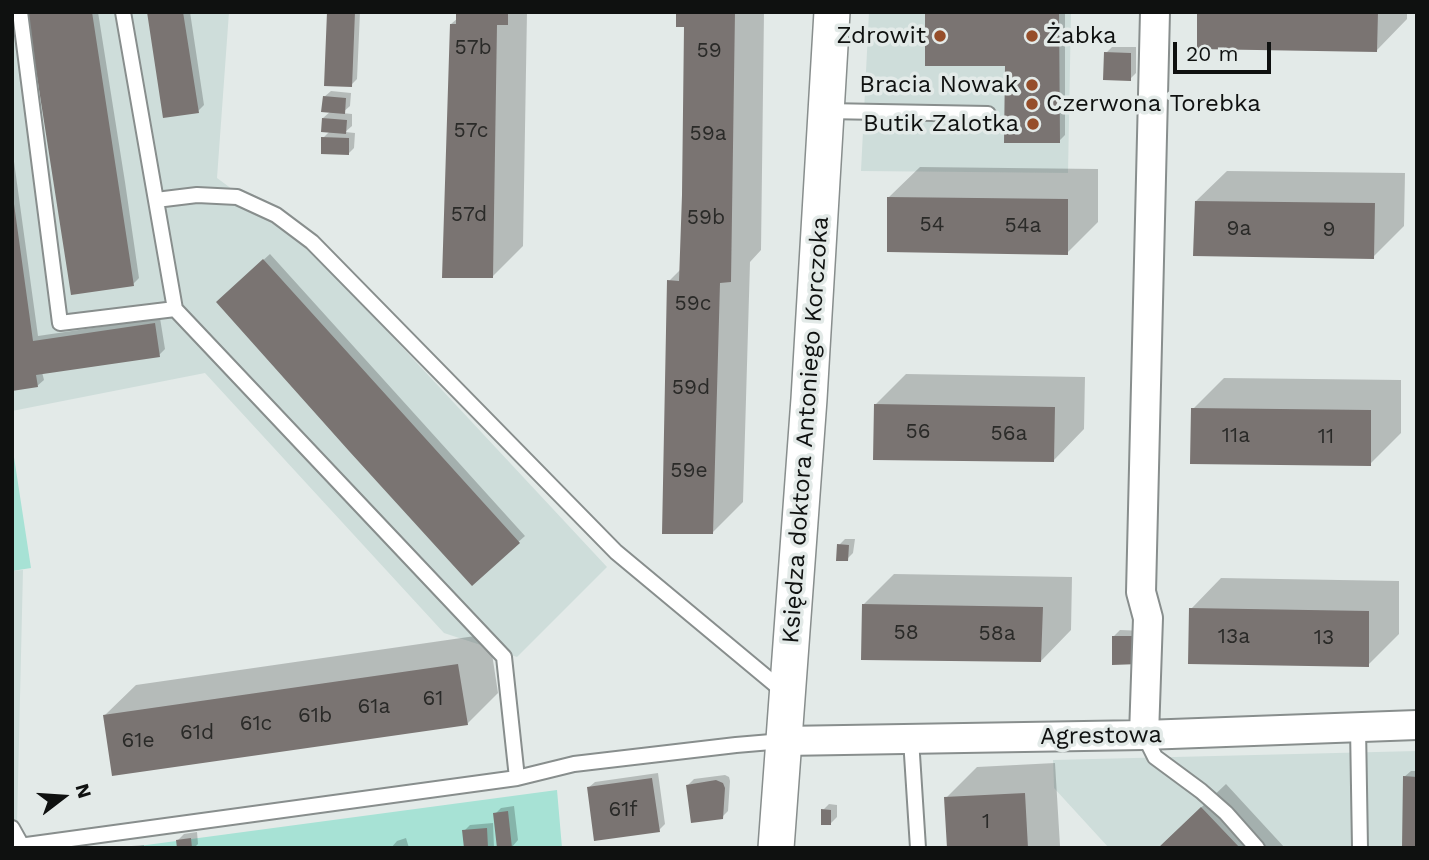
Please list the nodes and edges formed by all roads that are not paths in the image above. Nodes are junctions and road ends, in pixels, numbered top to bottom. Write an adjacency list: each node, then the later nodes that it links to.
1 (20, 12): 8 (lane)
2 (124, 12): 7 (lane)
3 (832, 12): 5 (street, Księdza doktora Antoniego Korczoka)
4 (1155, 12): 12 (street)
5 (826, 111): 6 (lane); 9 (street, Księdza doktora Antoniego Korczoka)
6 (988, 114)
7 (156, 200): 8 (lane); 9 (lane)
8 (175, 309): 15 (lane)
9 (788, 695): 14 (street, Księdza doktora Antoniego Korczoka)
10 (1417, 724): 11 (street, Agrestowa)
11 (1358, 727): 12 (street, Agrestowa); 21 (lane)
12 (1144, 735): 13 (street, Agrestowa); 20 (lane)
13 (911, 739): 14 (street, Agrestowa); 19 (lane)
14 (785, 741): 15 (lane); 18 (street, Księdza doktora Antoniego Korczoka)
15 (517, 778): 17 (lane)
16 (12, 828): 17 (lane)
17 (17, 846)
18 (776, 848)
19 (918, 848)
20 (1257, 848)
21 (1360, 848)

